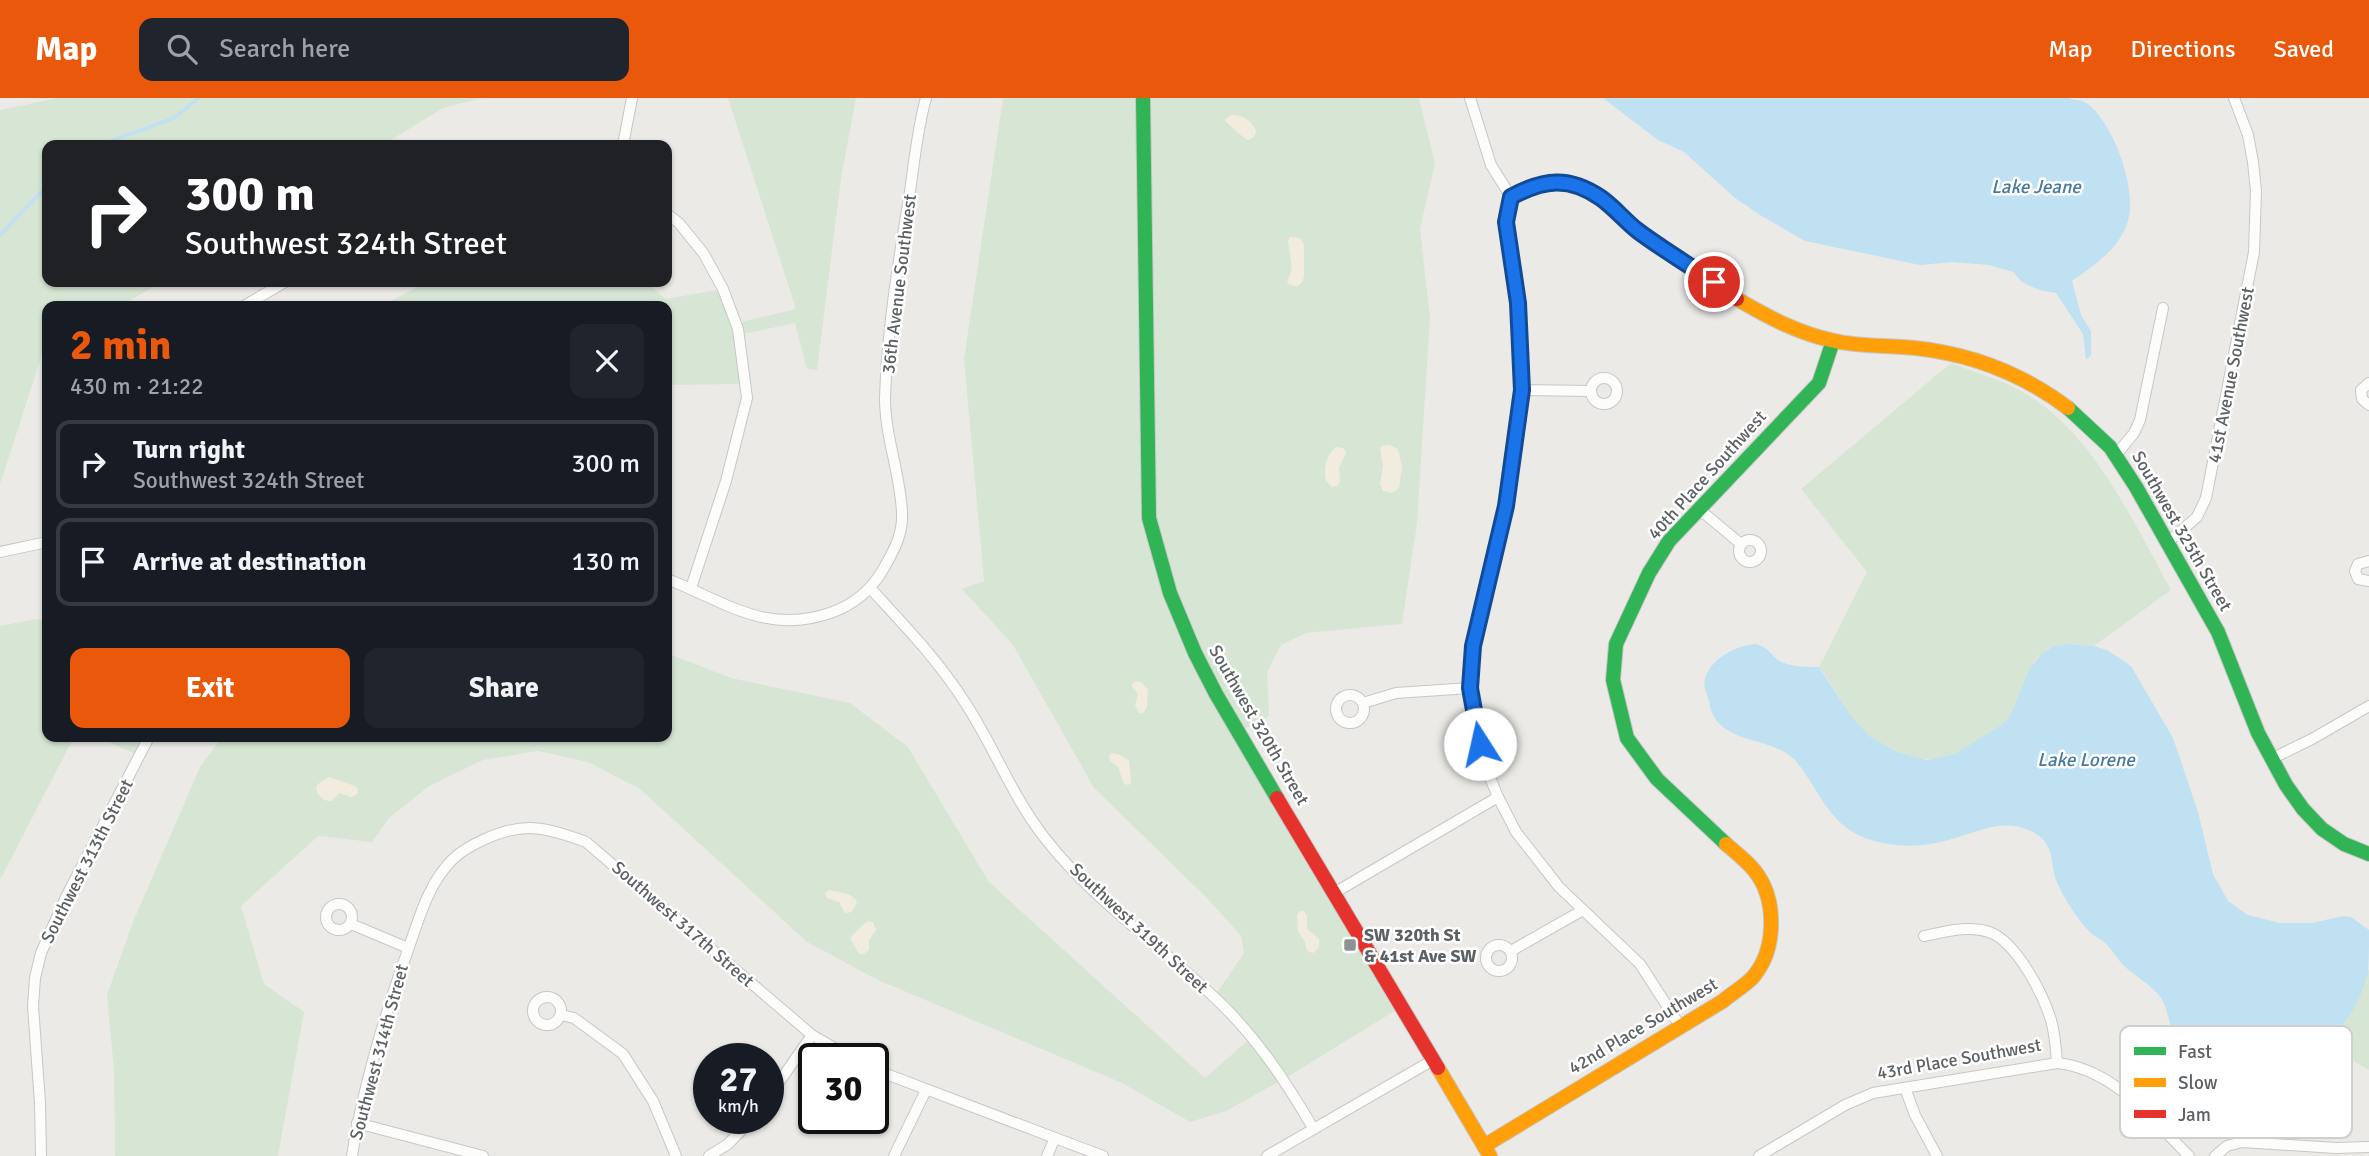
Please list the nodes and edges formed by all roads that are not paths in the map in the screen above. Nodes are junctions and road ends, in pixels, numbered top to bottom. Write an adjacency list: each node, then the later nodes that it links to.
1 (632, 98): 6 (street)
2 (926, 98): 27 (street, 36th Avenue Southwest)
3 (1143, 98): 35 (street, Southwest 320th Street)
4 (1469, 98): 7 (street)
5 (2234, 98): 20 (street, 41st Avenue Southwest)
6 (624, 140)
7 (1511, 197): 12 (street, Southwest 325th Street); 14 (street)
8 (672, 218): 26 (street)
9 (276, 287): 10 (street)
10 (253, 301)
11 (2163, 308): 17 (street)
12 (1833, 341): 17 (street, Southwest 325th Street); 18 (street, 40th Place Southwest)
13 (2369, 383): 16 (street)
14 (1522, 390): 15 (street); 28 (street)
15 (1590, 391)
16 (2368, 405)
17 (2116, 455): 20 (street, Southwest 325th Street)
18 (1700, 510): 21 (street); 36 (street, 40th Place Southwest)
19 (42, 543): 22 (street)
20 (2166, 543): 32 (street, Southwest 325th Street)
21 (1741, 544)
22 (0, 552)
23 (2369, 561): 25 (street)
24 (672, 581): 26 (street)
25 (2369, 582)
26 (691, 588): 27 (street)
27 (871, 589): 54 (street, Southwest 319th Street)
28 (1470, 688): 29 (street); 33 (street)
29 (1363, 703)
30 (2369, 706): 32 (street)
31 (146, 742): 62 (street, Southwest 313th Street)
32 (2271, 759): 34 (street, Southwest 325th Street)
33 (1498, 797): 35 (street); 37 (street)
34 (2364, 853)
35 (1334, 892): 46 (street, Southwest 320th Street)
36 (1769, 902): 43 (street, 42nd Place Southwest)
37 (1583, 910): 41 (street); 43 (street)
38 (351, 924): 40 (street)
39 (1924, 936): 47 (street)
40 (408, 948): 44 (street, Southwest 317th Street); 53 (street, Southwest 314th Street)
41 (1511, 951)
42 (561, 1015): 65 (street)
43 (1680, 1026): 59 (street, 42nd Place Southwest)
44 (812, 1035): 45 (street, Southwest 317th Street); 48 (street)
45 (826, 1043)
46 (1433, 1060): 54 (street); 59 (street, Southwest 320th Street)
47 (2057, 1063): 50 (street, 43rd Place Southwest); 52 (street)
48 (784, 1075)
49 (889, 1075): 51 (street)
50 (1905, 1088): 61 (street, 43rd Place Southwest); 72 (street)
51 (926, 1090): 56 (street); 67 (street)
52 (2120, 1090)
53 (357, 1124): 63 (street, Southwest 314th Street); 64 (street)
54 (1313, 1128): 70 (street)
55 (738, 1134): 66 (street)
56 (1055, 1138): 68 (street); 69 (street)
57 (2171, 1138): 73 (street)
58 (2369, 1146): 60 (street)
59 (1487, 1151)
60 (2339, 1152): 74 (street)
61 (1772, 1153): 71 (street, 43rd Place Southwest)
62 (41, 1156)
63 (352, 1156)
64 (483, 1156)
65 (676, 1156)
66 (709, 1156)
67 (894, 1156)
68 (1047, 1156)
69 (1102, 1156)
70 (1267, 1156)
71 (1759, 1156)
72 (1937, 1156)
73 (2189, 1156)
74 (2215, 1156)

